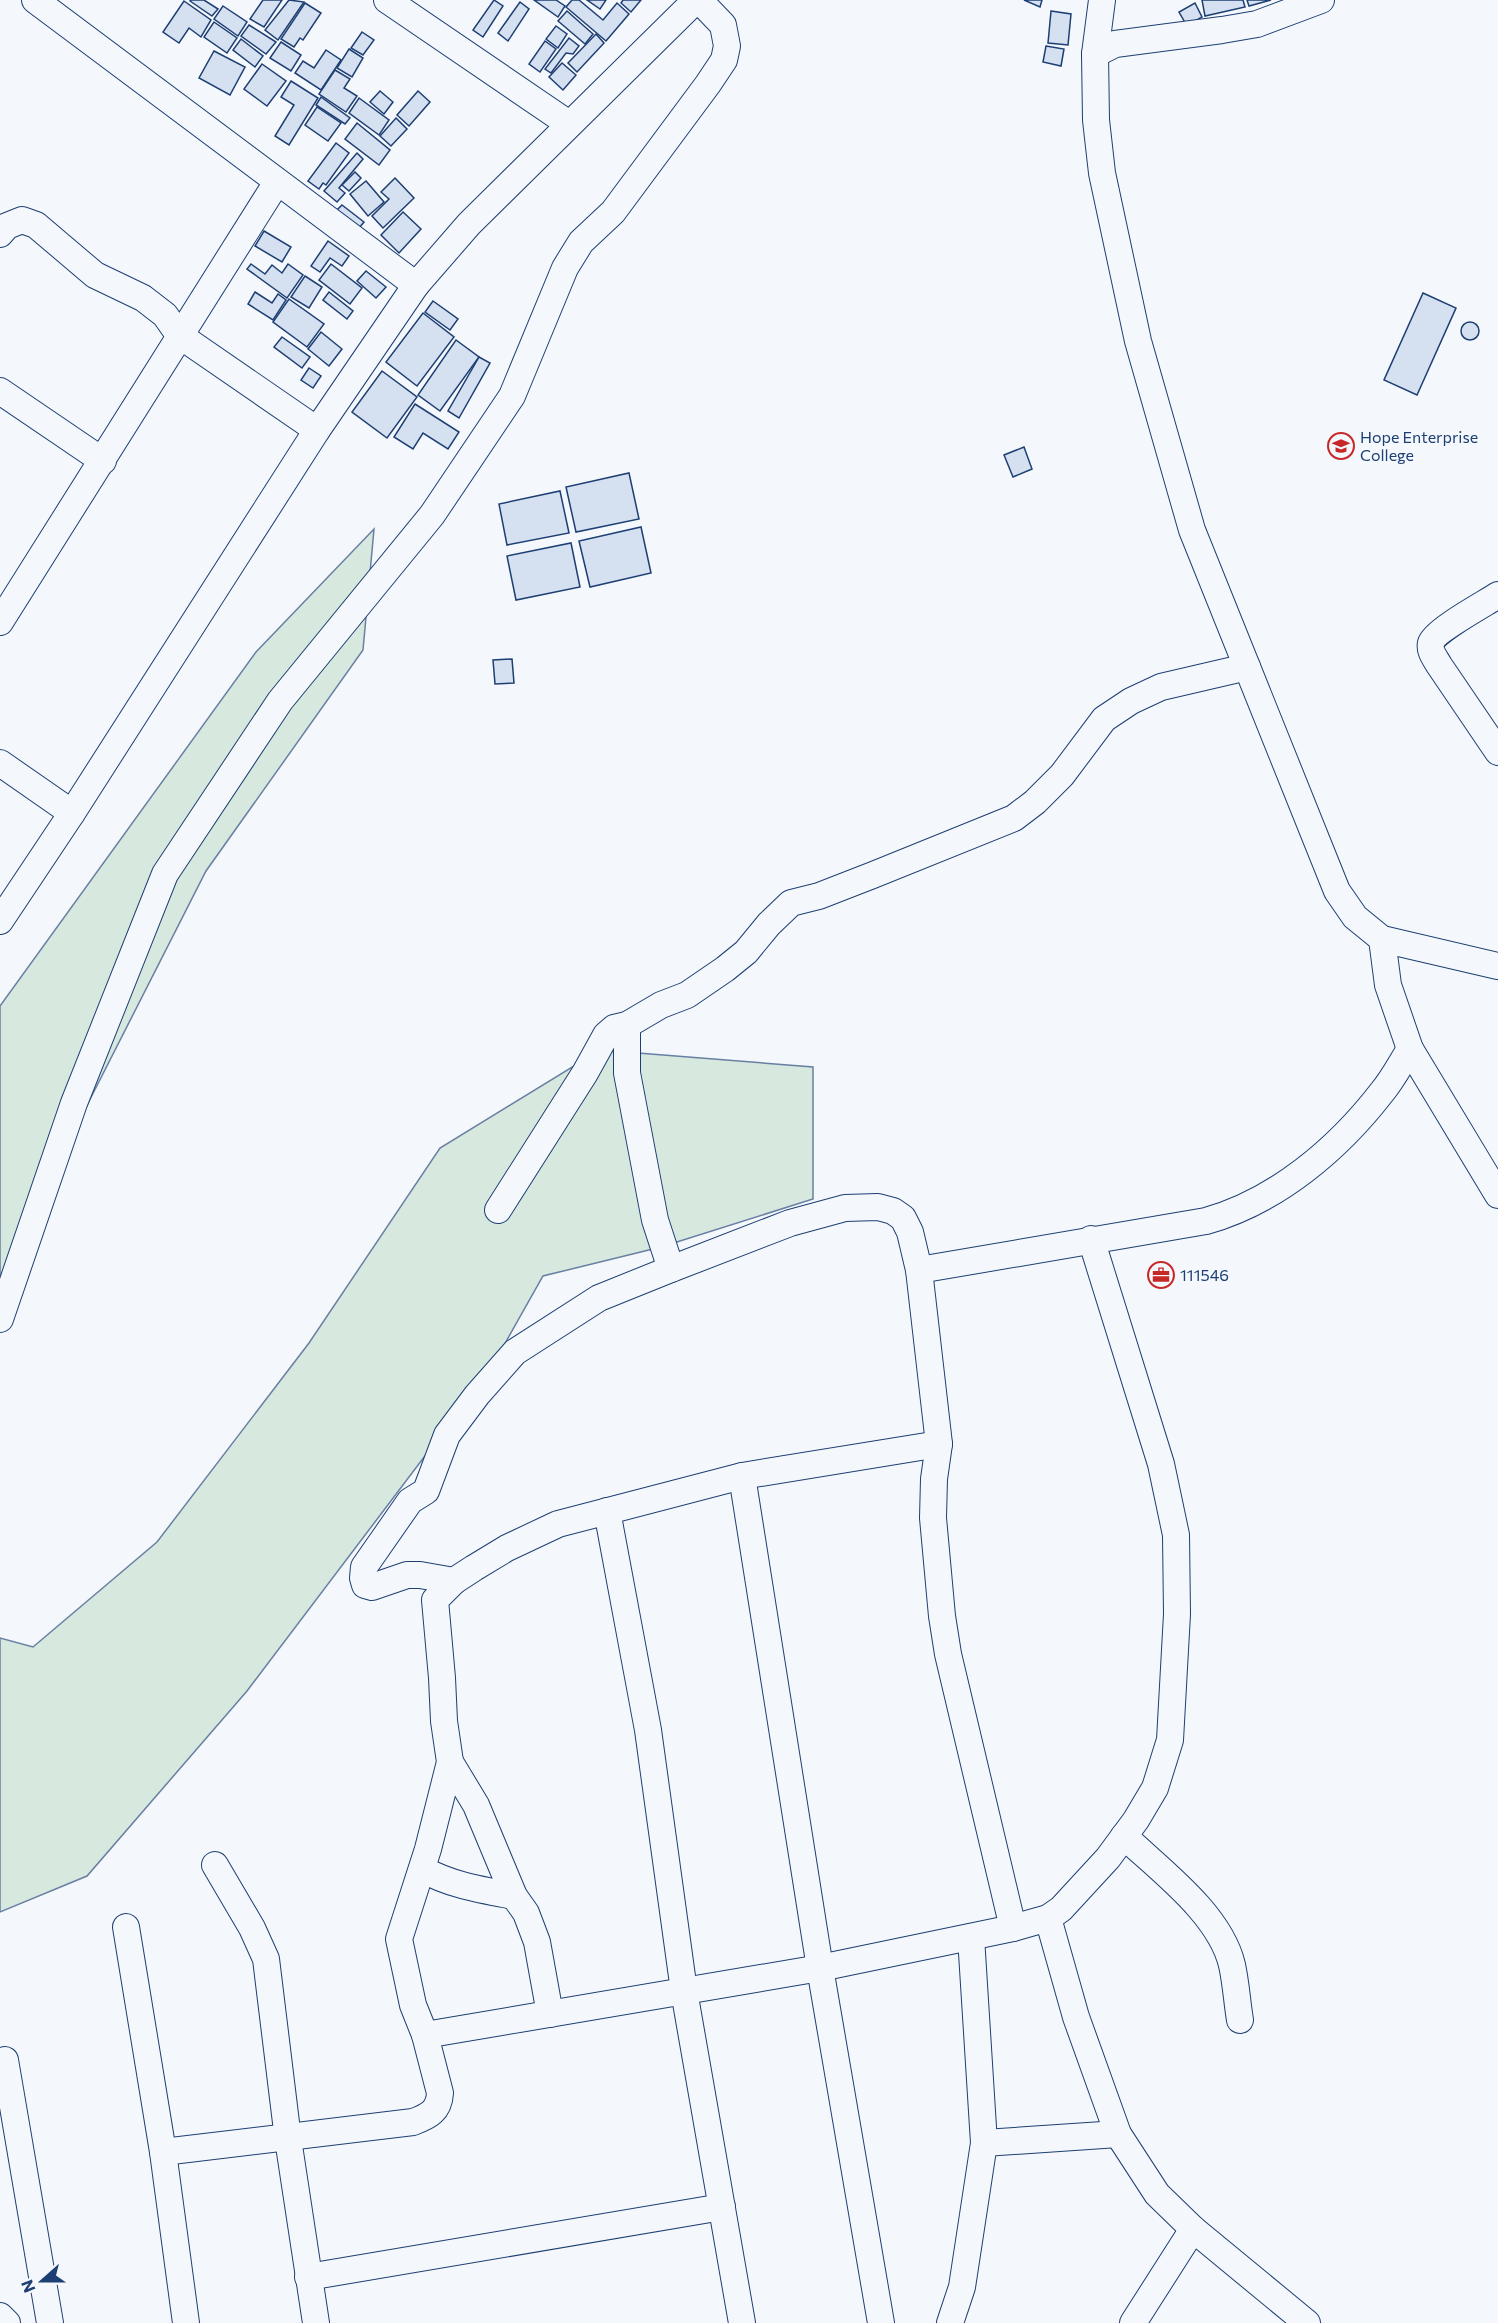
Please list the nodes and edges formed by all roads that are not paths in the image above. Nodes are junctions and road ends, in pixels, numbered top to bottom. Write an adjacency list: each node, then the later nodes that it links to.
1 (35, 0): 9 (street)
2 (387, 0): 6 (street)
3 (698, 0): 8 (street); 32 (street)
4 (1102, 0): 7 (street)
5 (1321, 0): 7 (street)
6 (418, 8): 8 (street)
7 (1095, 54): 18 (street)
8 (569, 124): 11 (street)
9 (277, 182): 11 (street); 12 (street)
10 (0, 234): 12 (street)
11 (416, 285): 14 (street)
12 (179, 335): 14 (street); 15 (street)
13 (0, 391): 15 (street)
14 (317, 430): 21 (street)
15 (103, 460): 17 (street)
16 (1498, 595): 19 (street)
17 (0, 622)
18 (1247, 667): 23 (street); 25 (street)
19 (1498, 752)
20 (0, 764): 21 (street)
21 (72, 813): 22 (street)
22 (0, 921)
23 (1382, 939): 24 (street); 26 (street)
24 (1498, 966)
25 (627, 1025): 28 (street); 30 (street)
26 (1410, 1049): 27 (street); 29 (street)
27 (1498, 1195)
28 (498, 1210)
29 (1091, 1239): 31 (street); 38 (street)
30 (671, 1269): 31 (street); 36 (street)
31 (919, 1270): 33 (street)
32 (0, 1319)
33 (939, 1444): 34 (street); 44 (street)
34 (742, 1476): 35 (street); 46 (street)
35 (607, 1511): 36 (street); 47 (street)
36 (454, 1581): 37 (street)
37 (450, 1762): 40 (street); 41 (street)
38 (1124, 1836): 42 (street); 49 (street)
39 (214, 1866): 53 (street)
40 (422, 1869): 41 (street); 50 (street)
41 (514, 1896): 48 (street)
42 (1048, 1918): 44 (street); 52 (street)
43 (126, 1927): 55 (street)
44 (1012, 1928): 45 (street)
45 (971, 1937): 46 (street); 54 (street)
46 (820, 1968): 47 (street); 66 (street)
47 (684, 1991): 48 (street); 56 (street)
48 (550, 2014): 50 (street)
49 (1240, 2020)
50 (425, 2035): 53 (street)
51 (5, 2060): 62 (street)
52 (1118, 2134): 54 (street); 57 (street)
53 (288, 2139): 55 (street); 58 (street)
54 (984, 2143): 67 (street)
55 (163, 2152): 63 (street)
56 (722, 2207): 58 (street); 65 (street)
57 (1193, 2229): 60 (street); 68 (street)
58 (308, 2277): 64 (street)
59 (0, 2316): 61 (street)
60 (1299, 2321)
61 (7, 2323)
62 (50, 2323)
63 (186, 2323)
64 (316, 2323)
65 (742, 2323)
66 (881, 2323)
67 (950, 2323)
68 (1133, 2323)

